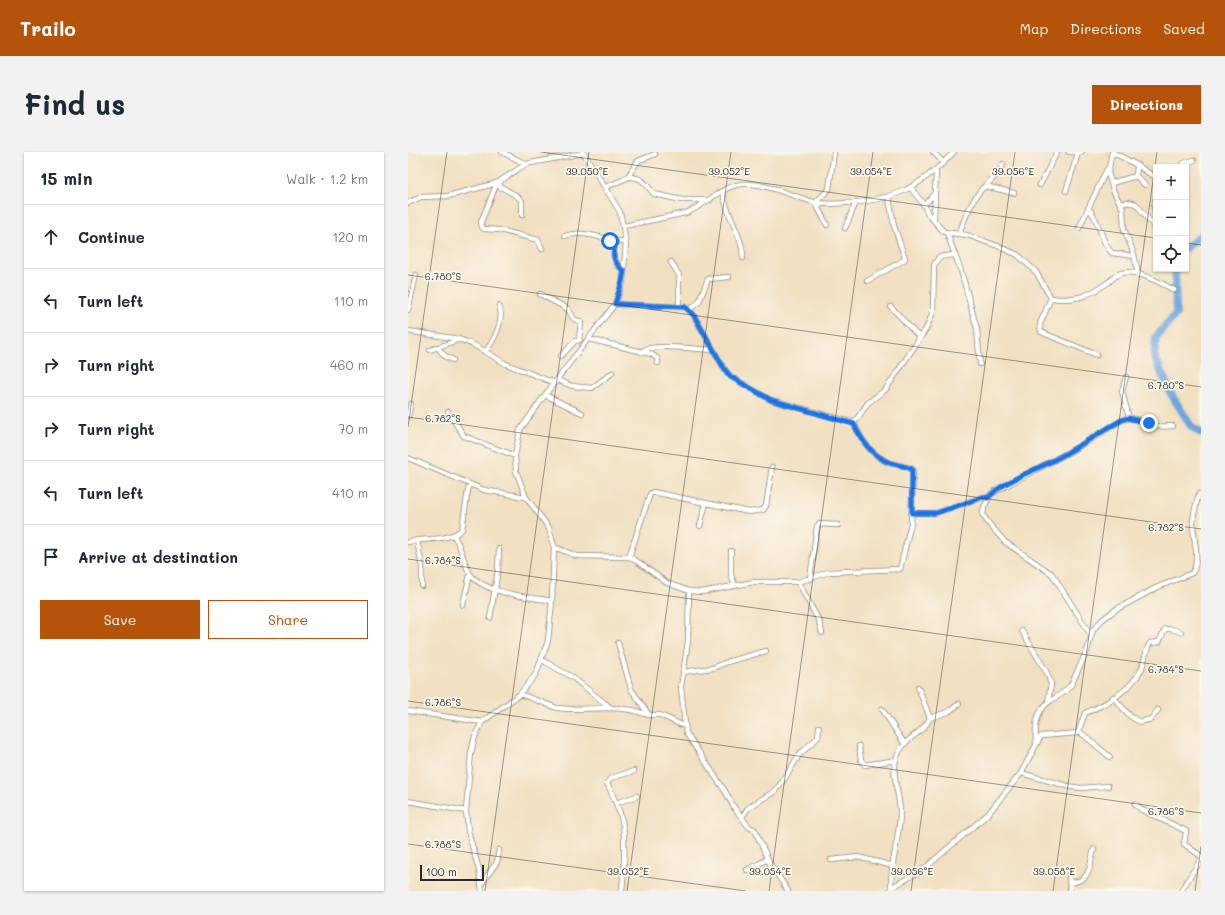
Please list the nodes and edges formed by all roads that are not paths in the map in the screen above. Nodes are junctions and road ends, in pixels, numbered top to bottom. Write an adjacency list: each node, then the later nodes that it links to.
1 (502, 152): 13 (street)
2 (583, 152): 13 (street); 27 (street)
3 (834, 152): 35 (street)
4 (933, 152): 12 (street)
5 (954, 152): 12 (street)
6 (1057, 152): 25 (street)
7 (1069, 152): 8 (street)
8 (1080, 152): 30 (street)
9 (1112, 152): 15 (street); 17 (street)
10 (655, 154): 21 (street)
11 (1194, 160): 16 (street)
12 (944, 163): 18 (street)
13 (526, 164): 22 (street)
14 (1003, 164): 26 (street)
15 (1137, 164): 19 (street); 20 (street)
16 (1183, 164)
17 (1108, 169): 23 (street); 40 (street)
18 (936, 171): 28 (street); 32 (street)
19 (1136, 176): 23 (street); 24 (street)
20 (1153, 176)
21 (629, 177): 27 (street); 34 (street)
22 (498, 182): 37 (street); 41 (street); 53 (street)
23 (1111, 183): 38 (street)
24 (1144, 184)
25 (1040, 185)
26 (985, 186): 31 (street); 49 (street)
27 (606, 187): 45 (street)
28 (910, 187): 33 (street); 39 (street)
29 (724, 191): 34 (street); 35 (street); 56 (street)
30 (1066, 191)
31 (1014, 193)
32 (934, 194): 39 (street); 42 (street)
33 (888, 198): 36 (street); 62 (street)
34 (710, 200): 45 (street)
35 (815, 202): 36 (street); 43 (street)
36 (856, 202): 46 (street)
37 (408, 203)
38 (1121, 204): 44 (street); 55 (street)
39 (924, 205): 42 (street)
40 (1088, 208): 47 (street); 55 (street)
41 (522, 215)
42 (934, 221): 48 (street)
43 (827, 225)
44 (1153, 225)
45 (624, 226): 52 (street)
46 (845, 228)
47 (1079, 228)
48 (948, 233): 49 (street); 54 (street)
49 (960, 234): 65 (street)
50 (565, 236): 51 (street)
51 (616, 242): 52 (street); 58 (street)
52 (626, 242): 58 (street)
53 (542, 248)
54 (954, 255): 73 (street); 86 (street)
55 (1134, 256): 60 (street)
56 (743, 258)
57 (671, 262): 68 (street)
58 (624, 271): 66 (street)
59 (416, 275): 70 (street)
60 (1138, 275): 63 (street); 65 (street)
61 (729, 277): 71 (street)
62 (867, 281)
63 (1174, 290)
64 (540, 294): 75 (street)
65 (1051, 298): 82 (street)
66 (615, 304): 68 (street); 76 (street)
67 (499, 306): 80 (street)
68 (679, 306): 71 (street)
69 (891, 307): 73 (street)
70 (408, 310)
71 (689, 310): 79 (street)
72 (408, 330): 74 (street)
73 (920, 338): 96 (street)
74 (459, 340): 77 (street); 80 (street)
75 (579, 340): 76 (street); 83 (street)
76 (587, 341): 81 (street); 89 (street)
77 (438, 348): 78 (street); 84 (street)
78 (430, 350)
79 (714, 350): 81 (street); 96 (street)
80 (485, 352): 89 (street)
81 (641, 352): 85 (street)
82 (1097, 355)
83 (561, 356)
84 (453, 360)
85 (658, 362)
86 (980, 364)
87 (612, 373): 89 (street)
88 (1126, 377): 95 (street)
89 (556, 382): 90 (street)
90 (545, 395): 93 (street); 98 (street)
91 (411, 404): 94 (street)
92 (448, 412): 98 (street)
93 (582, 413)
94 (408, 416)
95 (1128, 418): 97 (street); 104 (street)
96 (854, 424): 106 (street)
97 (1173, 426)
98 (515, 456): 103 (street)
99 (408, 458): 101 (street)
100 (772, 468): 105 (street)
101 (469, 484): 103 (street); 109 (street)
102 (1199, 494): 129 (street)
103 (526, 497): 112 (street)
104 (988, 498): 106 (street); 129 (street)
105 (706, 503): 108 (street); 115 (street)
106 (912, 513): 117 (street)
107 (838, 525): 117 (street)
108 (700, 526)
109 (453, 535): 110 (street); 116 (street)
110 (417, 540): 111 (street); 119 (street)
111 (408, 542)
112 (554, 547): 115 (street); 123 (street)
113 (499, 549): 121 (street)
114 (731, 551): 120 (street)
115 (629, 558): 122 (street)
116 (470, 574): 121 (street); 124 (street)
117 (810, 579): 118 (street)
118 (798, 582): 120 (street); 128 (street)
119 (422, 586)
120 (735, 586): 122 (street)
121 (494, 589): 123 (street); 125 (street)
122 (688, 591): 133 (street)
123 (552, 602): 132 (street)
124 (463, 605)
125 (490, 618)
126 (1022, 631): 137 (street)
127 (1181, 632): 136 (street)
128 (822, 633)
129 (1091, 635): 137 (street)
130 (618, 643): 143 (street)
131 (766, 651): 133 (street)
132 (542, 660): 135 (street); 139 (street)
133 (683, 672): 146 (street)
134 (918, 687): 144 (street)
135 (520, 694): 139 (street); 145 (street)
136 (1113, 697): 141 (street); 148 (street)
137 (1048, 702): 150 (street)
138 (959, 704): 144 (street)
139 (611, 708): 143 (street)
140 (882, 709): 149 (street)
141 (1158, 710)
142 (408, 711): 145 (street)
143 (649, 715): 146 (street)
144 (930, 718): 149 (street)
145 (482, 722): 161 (street)
146 (684, 726): 162 (street)
147 (819, 727): 162 (street)
148 (1079, 731): 150 (street); 152 (street)
149 (904, 743): 153 (street)
150 (1036, 743): 155 (street)
151 (859, 746): 153 (street)
152 (1110, 756)
153 (896, 760): 169 (street)
154 (634, 770): 159 (street)
155 (1021, 773): 156 (street); 174 (street)
156 (1108, 786)
157 (636, 796): 159 (street)
158 (408, 801): 161 (street)
159 (616, 804): 176 (street)
160 (1135, 804): 165 (street)
161 (466, 811): 173 (street)
162 (742, 817): 166 (street)
163 (1094, 849): 172 (street)
164 (499, 850): 173 (street)
165 (1201, 856)
166 (768, 859): 170 (street); 177 (street)
167 (1201, 859): 179 (street)
168 (831, 860): 169 (street)
169 (893, 866): 174 (street)
170 (747, 870)
171 (1069, 870): 172 (street)
172 (1069, 883): 178 (street)
173 (481, 884): 175 (street)
174 (891, 890)
175 (482, 891)
176 (622, 891)
177 (788, 891)
178 (1070, 891)
179 (1181, 891)

